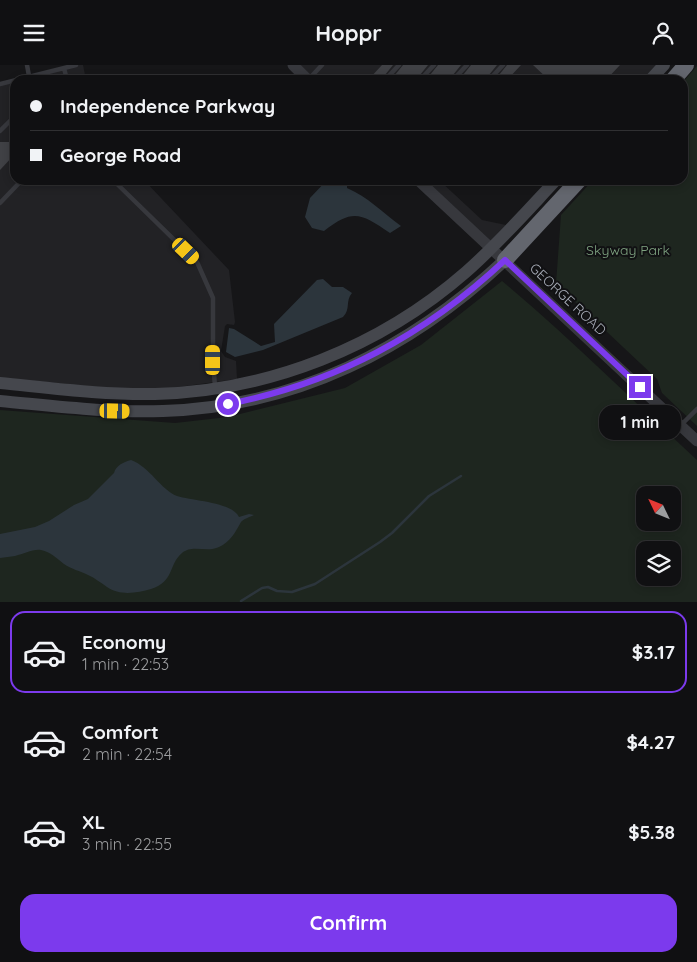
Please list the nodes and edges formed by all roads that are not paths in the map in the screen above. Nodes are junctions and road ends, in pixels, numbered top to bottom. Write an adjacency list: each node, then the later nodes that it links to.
1 (76, 65): 10 (lane)
2 (292, 65): 13 (street)
3 (322, 65): 14 (lane)
4 (398, 65): 15 (lane)
5 (434, 65): 16 (lane)
6 (467, 65): 17 (lane)
7 (503, 65): 18 (lane)
8 (664, 65): 19 (main road)
9 (686, 65): 20 (highway)
10 (64, 68): 11 (lane); 12 (lane)
11 (33, 75)
12 (66, 75)
13 (303, 75)
14 (313, 75)
15 (389, 75)
16 (425, 75)
17 (458, 75)
18 (494, 75)
19 (655, 75)
20 (677, 75)
21 (10, 121): 22 (lane)
22 (0, 131)
23 (19, 185): 28 (lane)
24 (118, 185): 32 (lane)
25 (424, 185): 29 (street, GEORGE ROAD)
26 (551, 185): 29 (main road)
27 (574, 185): 30 (highway)
28 (0, 203)
29 (492, 247): 30 (street, GEORGE ROAD); 32 (main road)
30 (505, 260): 33 (main road); 35 (street, GEORGE ROAD)
31 (0, 383): 32 (main road)
32 (215, 388)
33 (0, 401)
34 (697, 409): 35 (lane)
35 (680, 425): 36 (street, GEORGE ROAD)
36 (697, 441)

